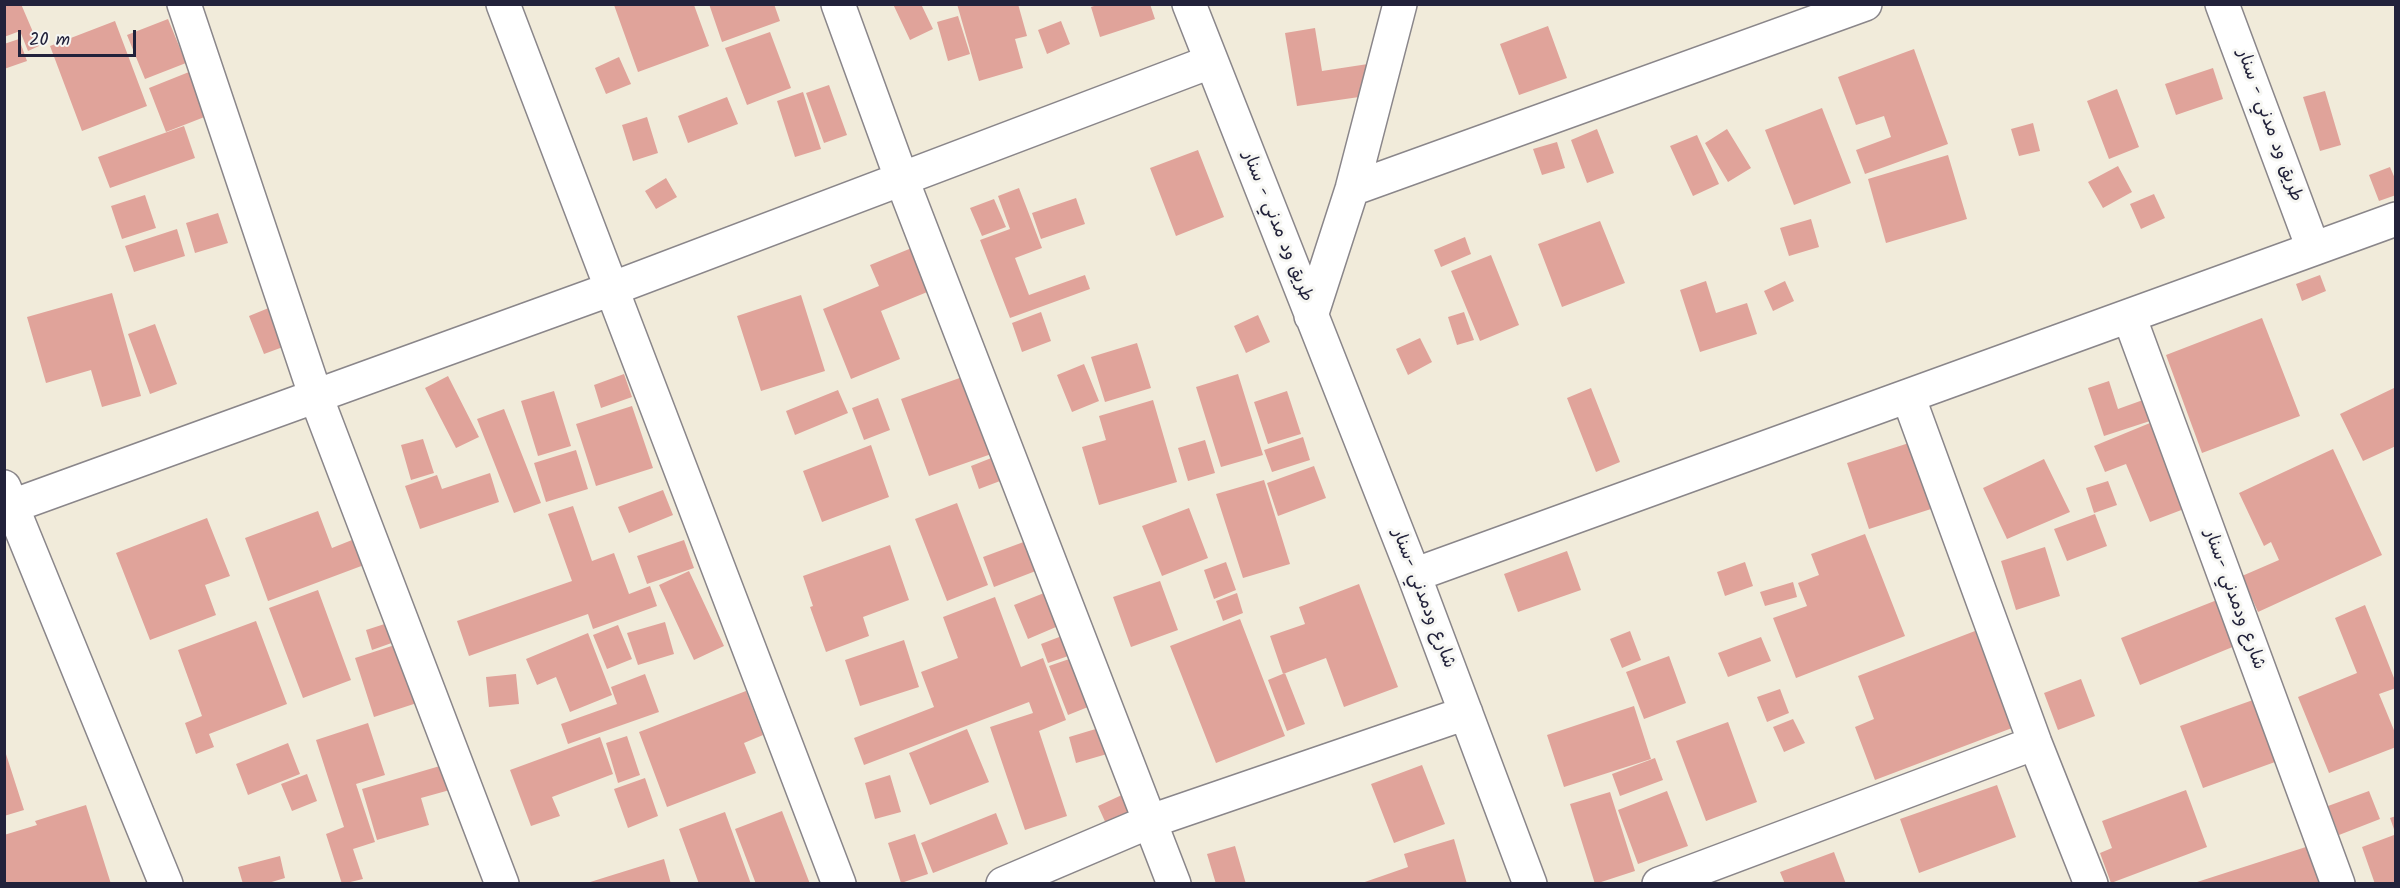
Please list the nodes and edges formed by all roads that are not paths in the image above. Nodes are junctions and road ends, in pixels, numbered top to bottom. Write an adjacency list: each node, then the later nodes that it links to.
1 (184, 4): 16 (street)
2 (503, 4): 13 (street)
3 (838, 4): 9 (street)
4 (1188, 4): 8 (street, طريق ود مدني - سنار)
5 (1400, 4): 10 (street, طريق ود مدني - سنار)
6 (1865, 4): 10 (street)
7 (2222, 4): 12 (street, طريق ود مدني - سنار)
8 (1210, 62): 9 (street); 14 (street, طريق ود مدني - سنار)
9 (902, 180): 13 (street); 22 (street)
10 (1352, 189): 14 (street, طريق ود مدني - سنار)
11 (2396, 219): 12 (street)
12 (2313, 248): 15 (street)
13 (614, 288): 16 (street); 25 (street)
14 (1311, 316): 19 (street, شارع ودمدني -سنار)
15 (2128, 316): 17 (street); 31 (street, شارع ودمدني -سنار)
16 (315, 394): 18 (street); 24 (street)
17 (1908, 396): 19 (street); 21 (street)
18 (7, 501): 23 (street)
19 (1414, 574): 20 (street, شارع ودمدني -سنار)
20 (1466, 713): 22 (street); 28 (street, شارع ودمدني -سنار)
21 (2035, 743): 29 (street); 30 (street)
22 (1151, 821): 26 (street); 27 (street)
23 (166, 884)
24 (502, 884)
25 (839, 884)
26 (1003, 884)
27 (1174, 884)
28 (1530, 884)
29 (1659, 884)
30 (2091, 884)
31 (2338, 884)

